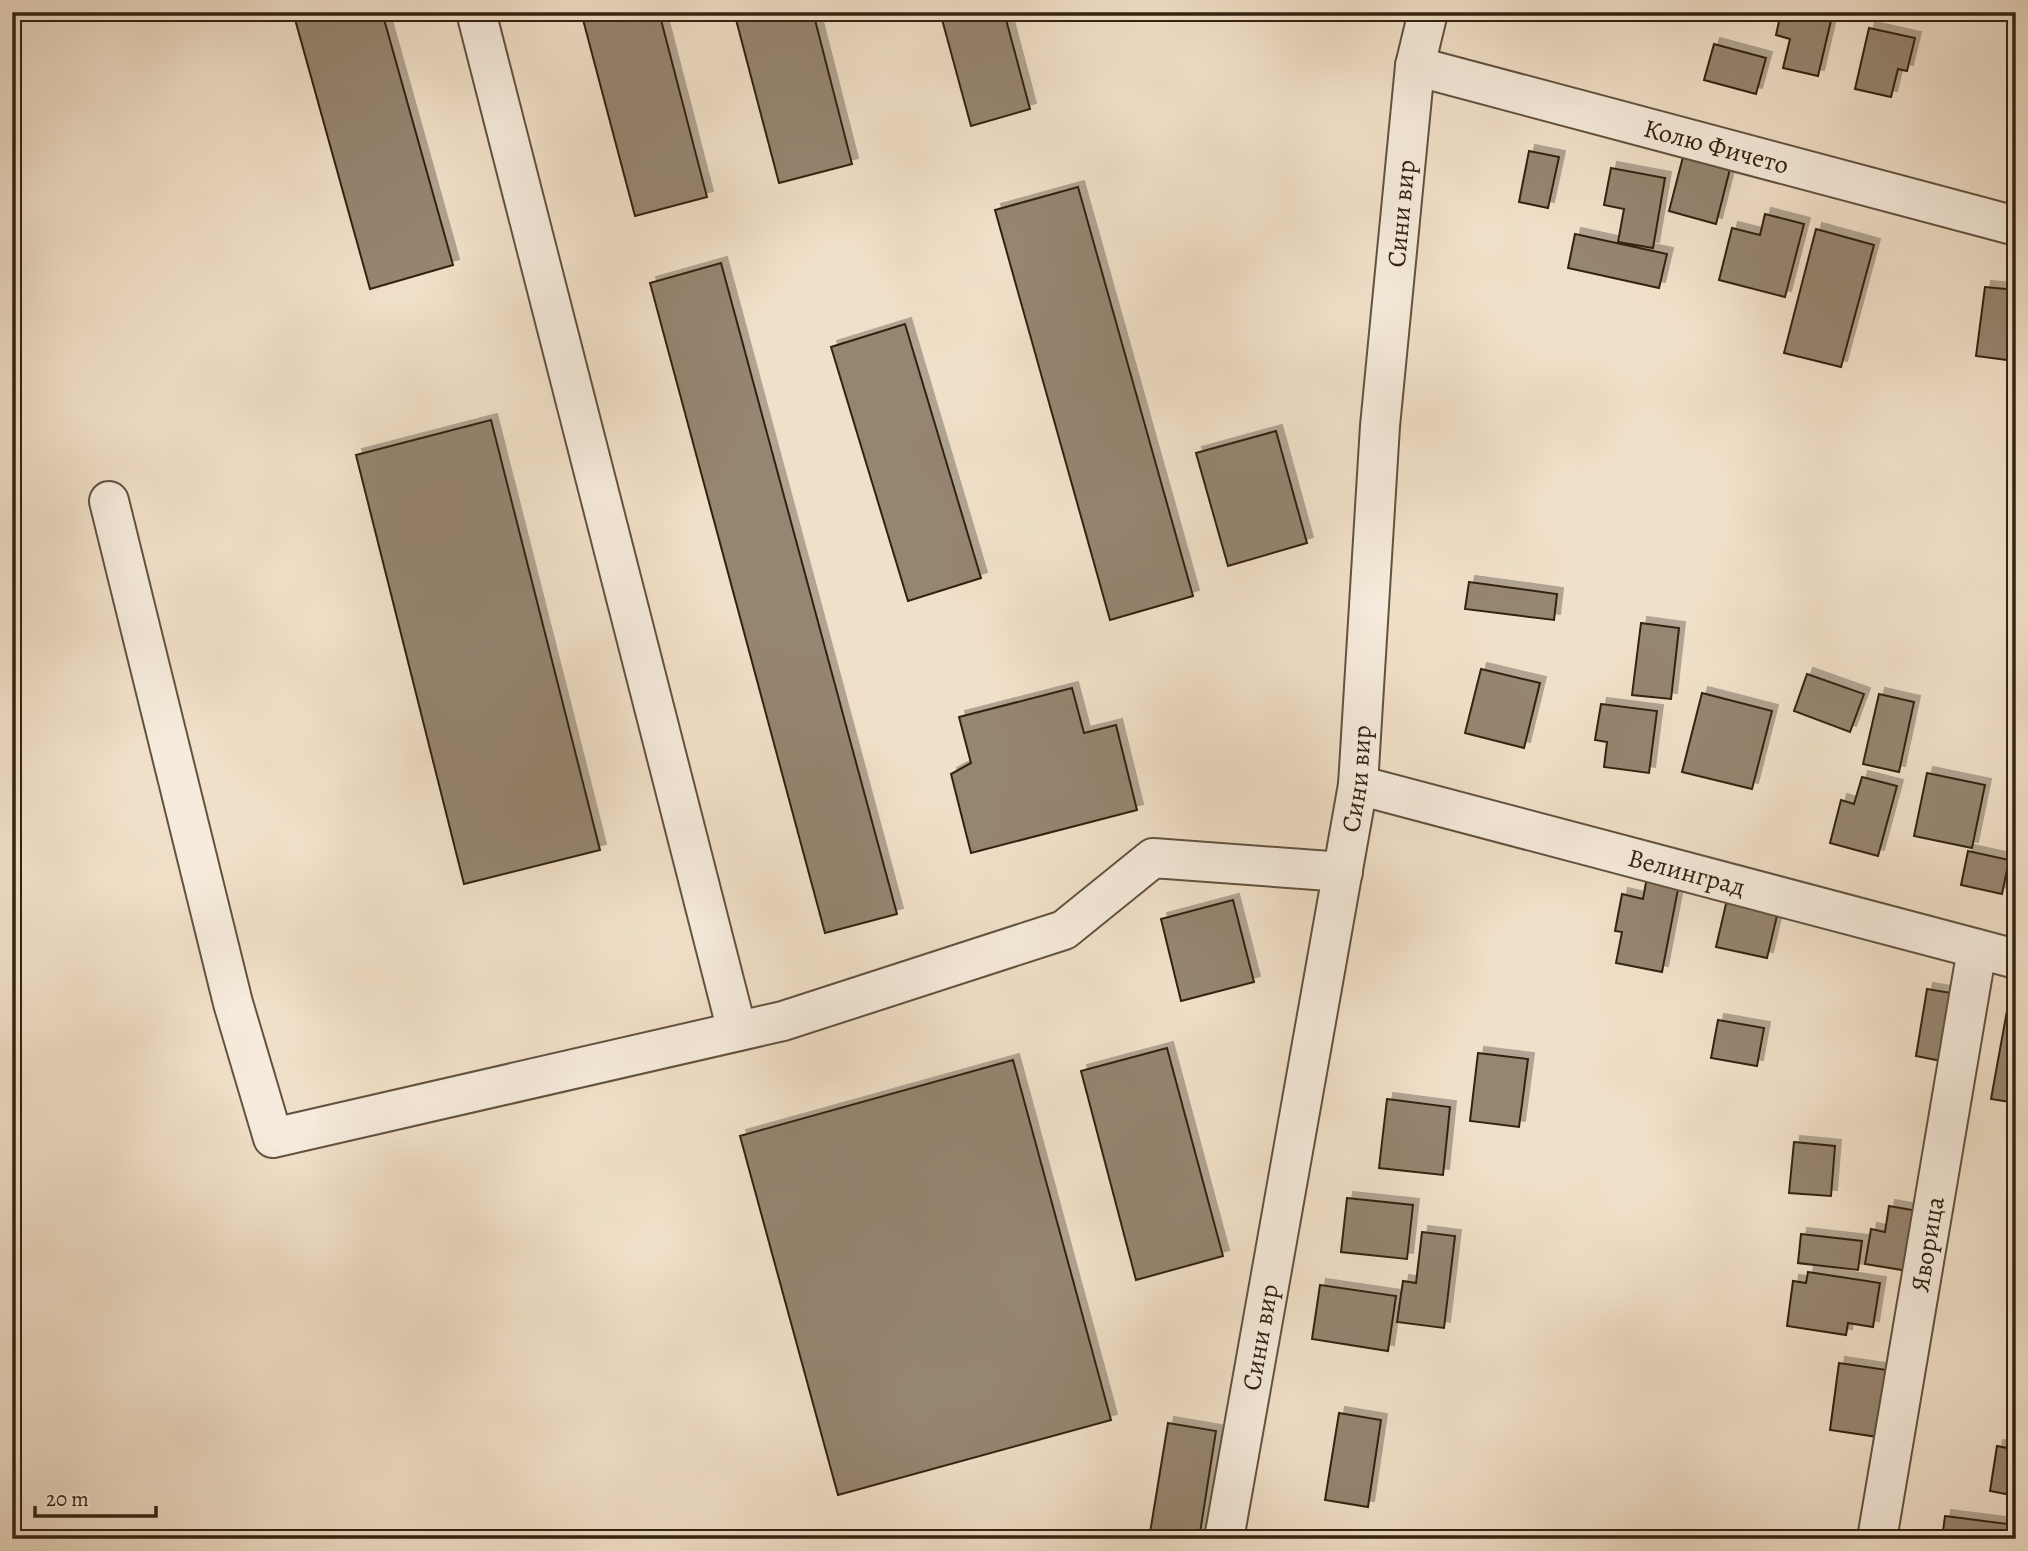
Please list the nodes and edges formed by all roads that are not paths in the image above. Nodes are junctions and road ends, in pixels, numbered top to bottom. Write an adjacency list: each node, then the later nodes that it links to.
1 (476, 12): 10 (street)
2 (1427, 12): 3 (street, Сини вир)
3 (1415, 66): 4 (street, Колю Фичето); 6 (street, Сини вир)
4 (2016, 226)
5 (109, 501): 10 (street)
6 (1358, 785): 7 (street, Сини вир); 8 (street, Велинград)
7 (1343, 872): 10 (street); 11 (street, Сини вир)
8 (1976, 949): 9 (street, Велинград); 12 (street, Яворица)
9 (2016, 959)
10 (737, 1031)
11 (1224, 1539)
12 (1877, 1539)

